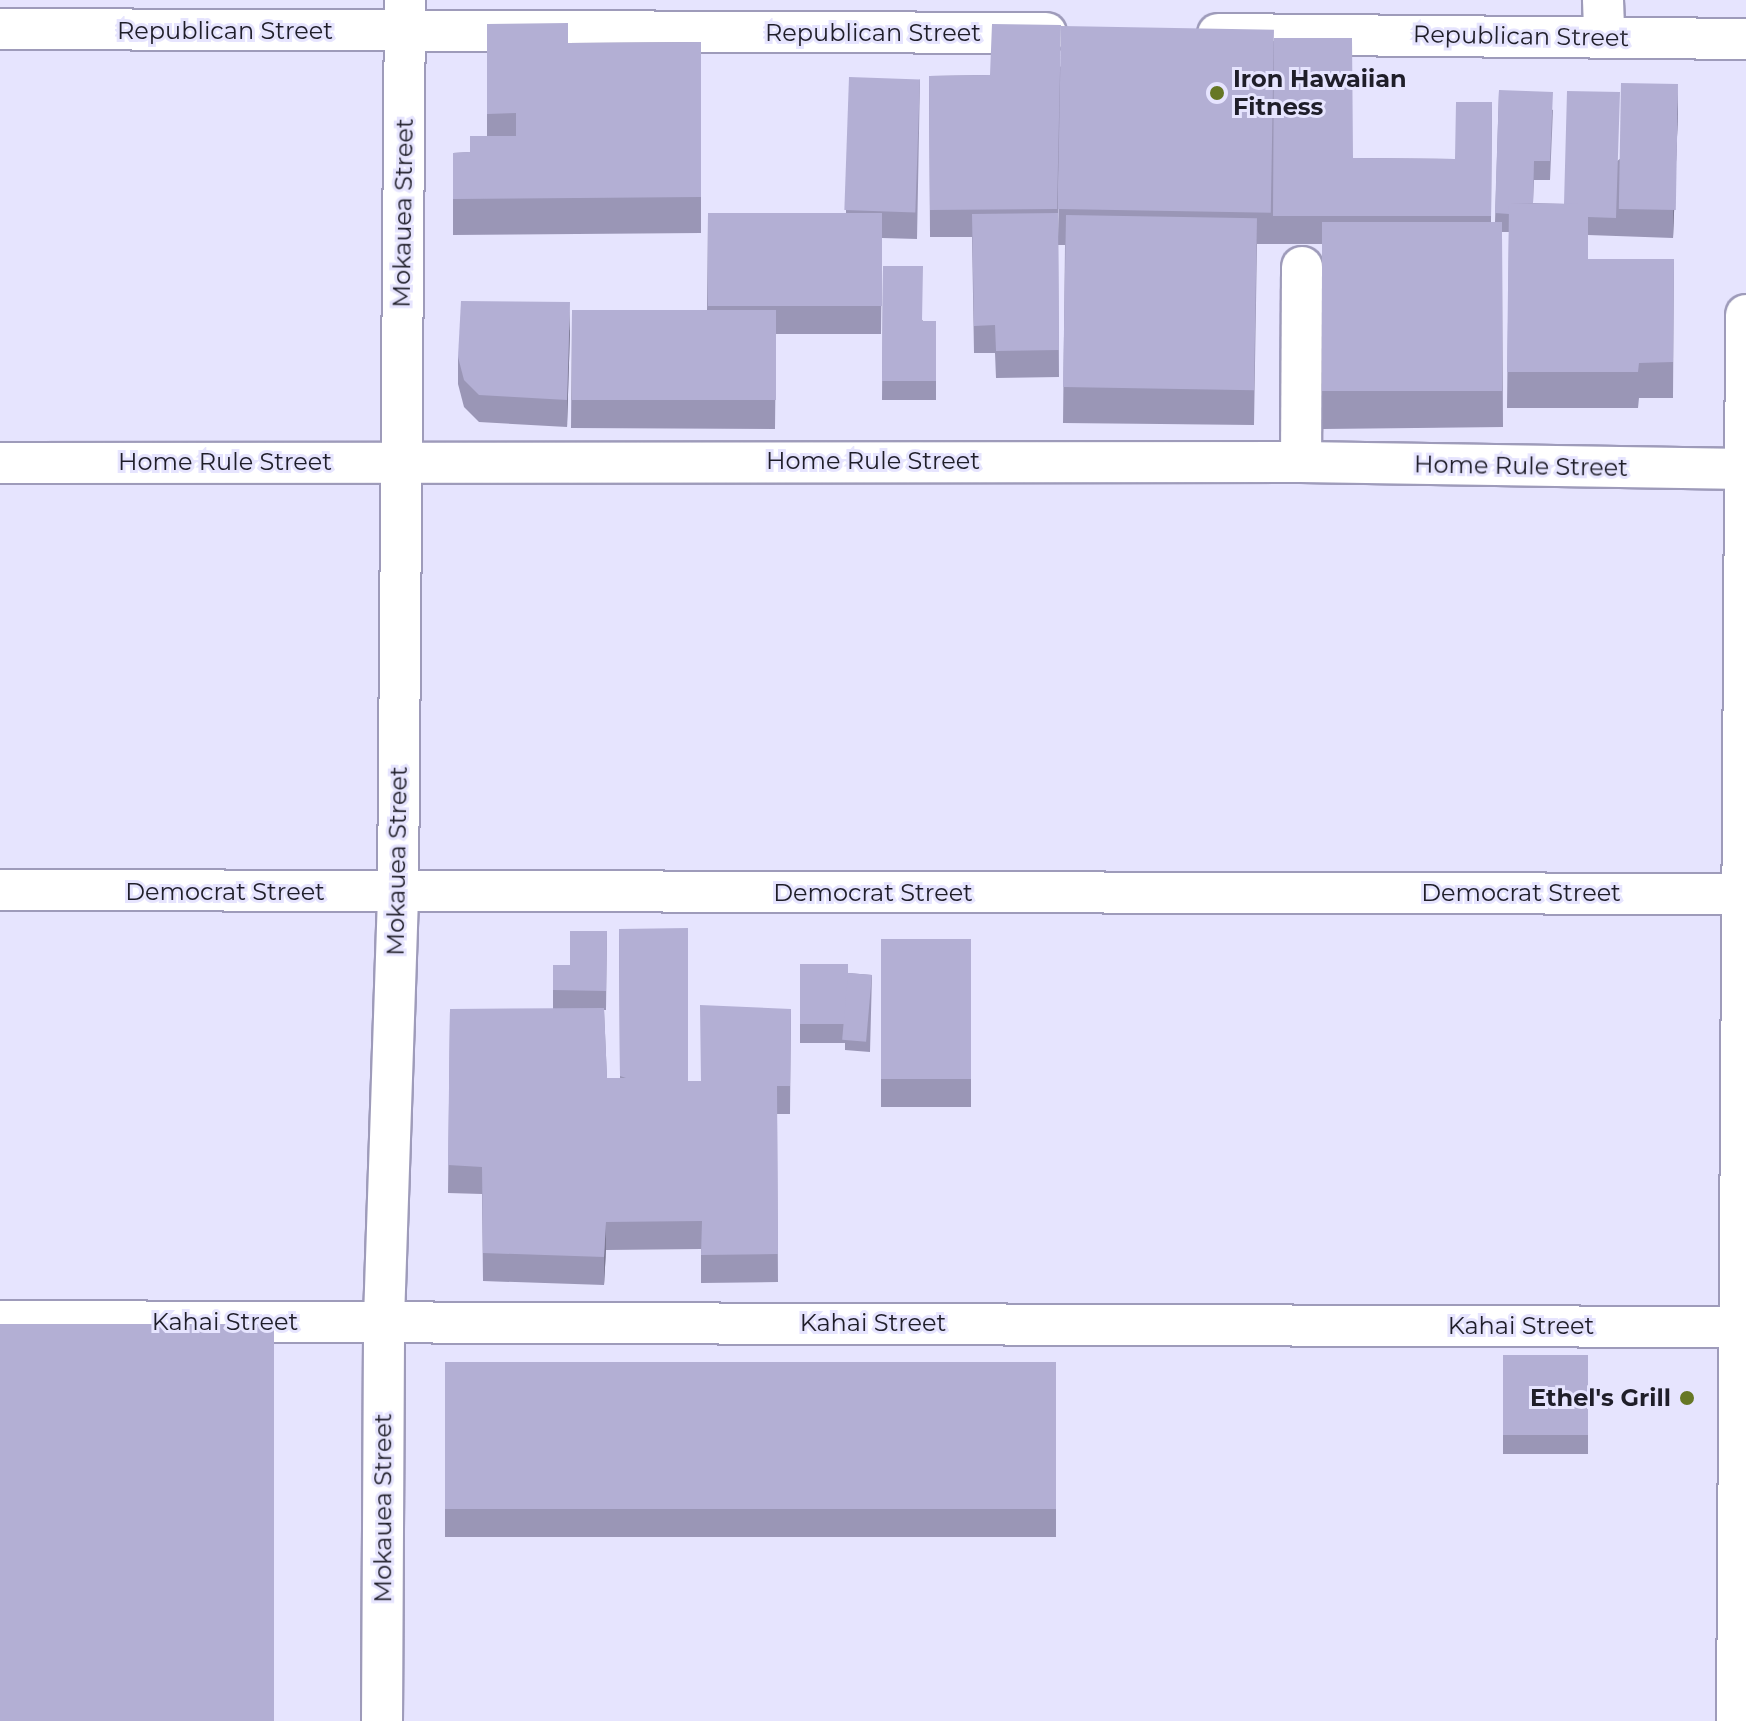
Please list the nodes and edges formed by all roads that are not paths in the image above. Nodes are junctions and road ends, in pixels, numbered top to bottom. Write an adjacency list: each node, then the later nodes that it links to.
1 (405, 16): 4 (street, Republican Street); 5 (street, Republican Street); 10 (street, Mokauea Street)
2 (1488, 17): 3 (street, Republican Street); 6 (street, Republican Street)
3 (1604, 18): 7 (street, Republican Street)
4 (0, 29)
5 (1090, 34)
6 (1186, 34)
7 (1746, 39)
8 (1302, 267): 11 (street)
9 (1746, 315): 13 (street)
10 (401, 461): 11 (street, Home Rule Street); 12 (street, Home Rule Street); 15 (street, Mokauea Street)
11 (1301, 462): 13 (street, Home Rule Street)
12 (0, 463)
13 (1744, 469): 16 (street)
14 (0, 890): 15 (street, Democrat Street)
15 (398, 893): 16 (street, Democrat Street); 17 (street, Mokauea Street)
16 (1745, 894): 19 (street)
17 (384, 1319): 18 (street, Kahai Street); 19 (street, Kahai Street); 20 (street, Mokauea Street)
18 (0, 1321)
19 (1743, 1327): 21 (street)
20 (382, 1721)
21 (1737, 1721)

